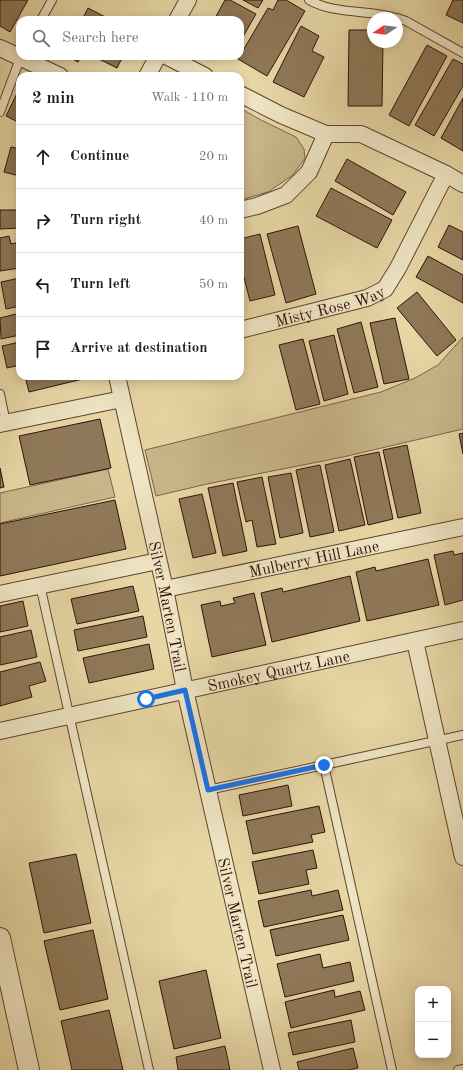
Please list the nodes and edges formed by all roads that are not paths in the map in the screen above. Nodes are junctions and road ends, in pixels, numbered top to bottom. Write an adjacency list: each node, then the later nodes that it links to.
1 (52, 0): 5 (lane)
2 (188, 0): 6 (street)
3 (309, 0): 4 (lane)
4 (367, 12)
5 (43, 16)
6 (179, 16)
7 (403, 20): 9 (lane)
8 (0, 48): 10 (street)
9 (463, 53)
10 (16, 55)
11 (20, 60): 19 (lane)
12 (27, 60): 15 (street)
13 (156, 60): 16 (street)
14 (174, 60): 17 (street)
15 (52, 72)
16 (149, 72)
17 (197, 72)
18 (244, 96): 20 (street)
19 (0, 112)
20 (326, 134): 21 (street); 23 (street)
21 (446, 174): 22 (street); 24 (street, Misty Rose Way)
22 (463, 184)
23 (244, 209)
24 (244, 329)
25 (118, 380): 27 (street, Silver Marten Trail)
26 (0, 394): 28 (lane)
27 (122, 399): 28 (street); 30 (street, Silver Marten Trail)
28 (3, 423)
29 (463, 527): 32 (street, Mulberry Hill Lane)
30 (158, 561): 31 (street); 32 (street, Silver Marten Trail)
31 (40, 585): 33 (street); 37 (lane)
32 (165, 589): 36 (street, Silver Marten Trail)
33 (0, 594)
34 (463, 630): 35 (street, Smokey Quartz Lane)
35 (415, 641): 36 (street, Smokey Quartz Lane); 40 (street)
36 (185, 690): 37 (street, Smokey Quartz Lane); 42 (street, Silver Marten Trail)
37 (70, 716): 38 (street, Smokey Quartz Lane); 47 (lane)
38 (0, 731)
39 (463, 735): 40 (lane)
40 (437, 741): 41 (lane); 43 (street)
41 (324, 765): 42 (lane); 49 (lane)
42 (208, 790): 48 (street, Silver Marten Trail)
43 (463, 857)
44 (0, 938): 46 (street)
45 (463, 1069): 50 (lane)
46 (29, 1070)
47 (149, 1070)
48 (272, 1070)
49 (392, 1070)
50 (458, 1070)

